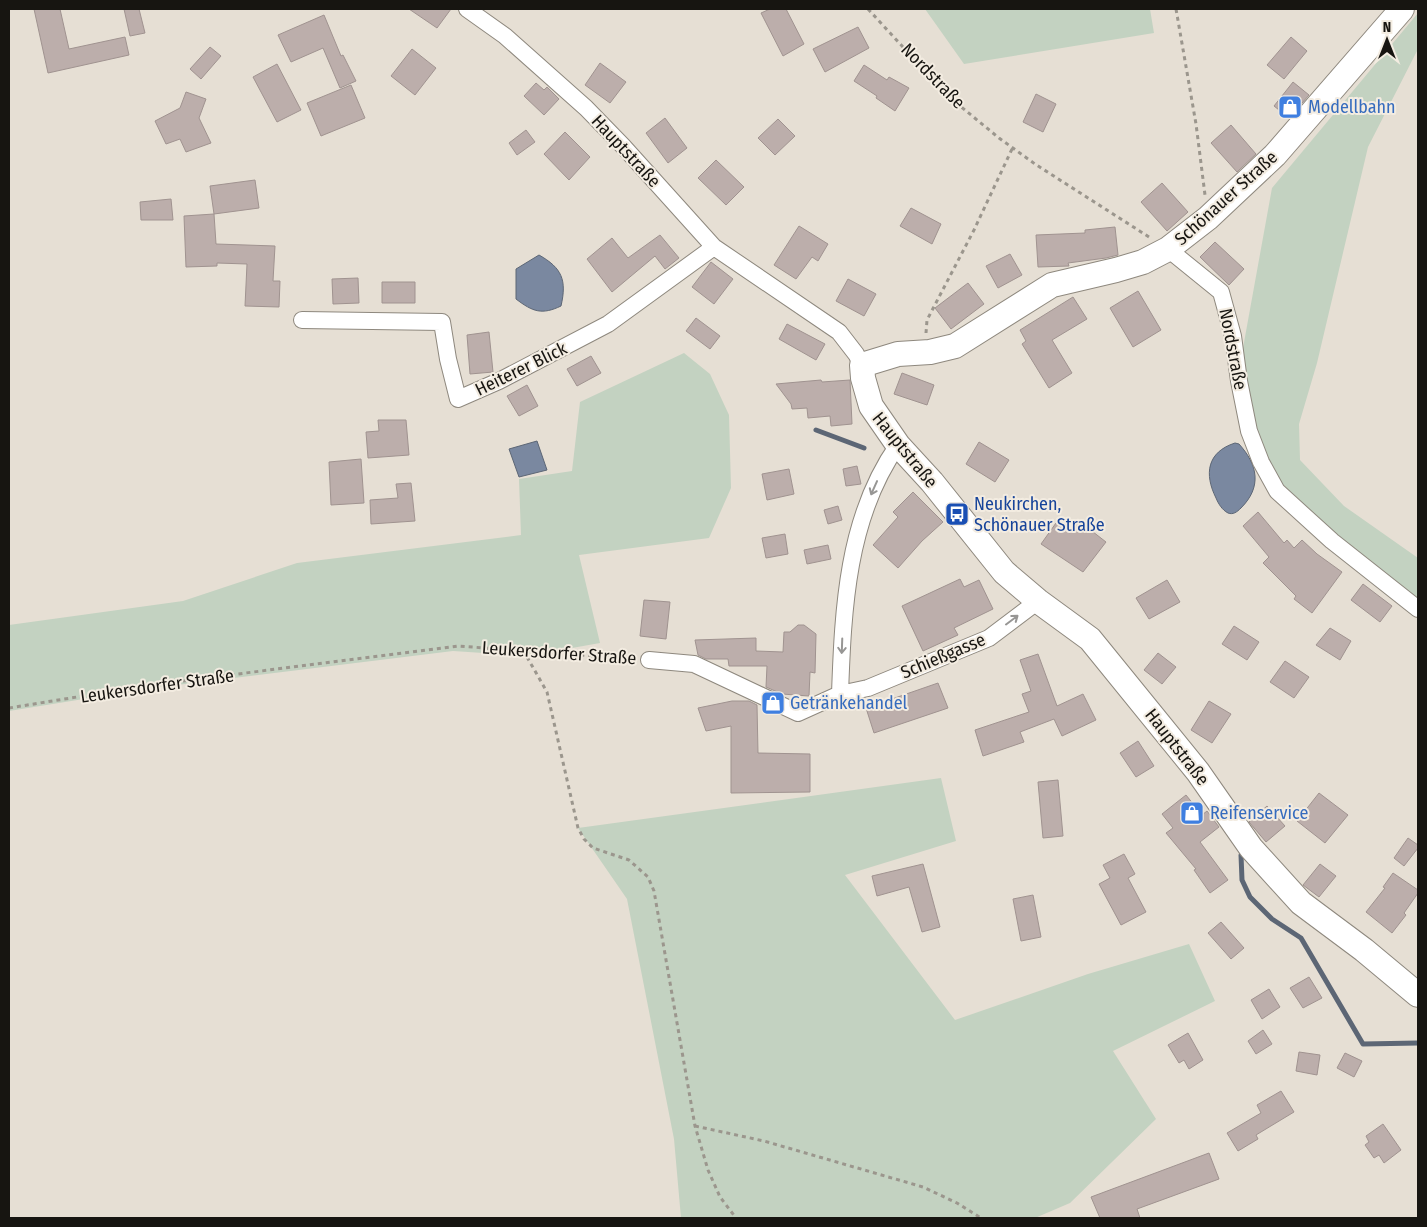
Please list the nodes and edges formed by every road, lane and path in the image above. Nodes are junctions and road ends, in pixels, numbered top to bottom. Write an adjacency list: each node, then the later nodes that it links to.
1 (467, 9): 7 (street, Hauptstraße)
2 (868, 9): 5 (path, Nordstraße)
3 (1176, 9): 6 (path)
4 (1402, 9): 6 (street, Schönauer Straße)
5 (1012, 149): 8 (path, Nordstraße); 10 (path)
6 (1208, 218): 8 (street, Schönauer Straße)
7 (714, 247): 9 (street, Heiterer Blick); 11 (street, Hauptstraße)
8 (1168, 249): 10 (street, Schönauer Straße); 14 (street, Nordstraße)
9 (302, 320)
10 (924, 352): 11 (street, Schönauer Straße)
11 (862, 365): 12 (street, Hauptstraße)
12 (898, 445): 13 (street, Hauptstraße); 17 (street, one-way to 17)
13 (1038, 601): 17 (street, Schießgasse, one-way to 13); 19 (street, Hauptstraße)
14 (1418, 609)
15 (522, 650): 16 (path, Leukersdorfer Straße); 18 (path, Leukersdorfer Straße); 20 (path)
16 (650, 660): 17 (street, Leukersdorfer Straße)
17 (840, 694)
18 (9, 708)
19 (1418, 995)
20 (695, 1126): 21 (path); 22 (path)
21 (736, 1218)
22 (981, 1218)

